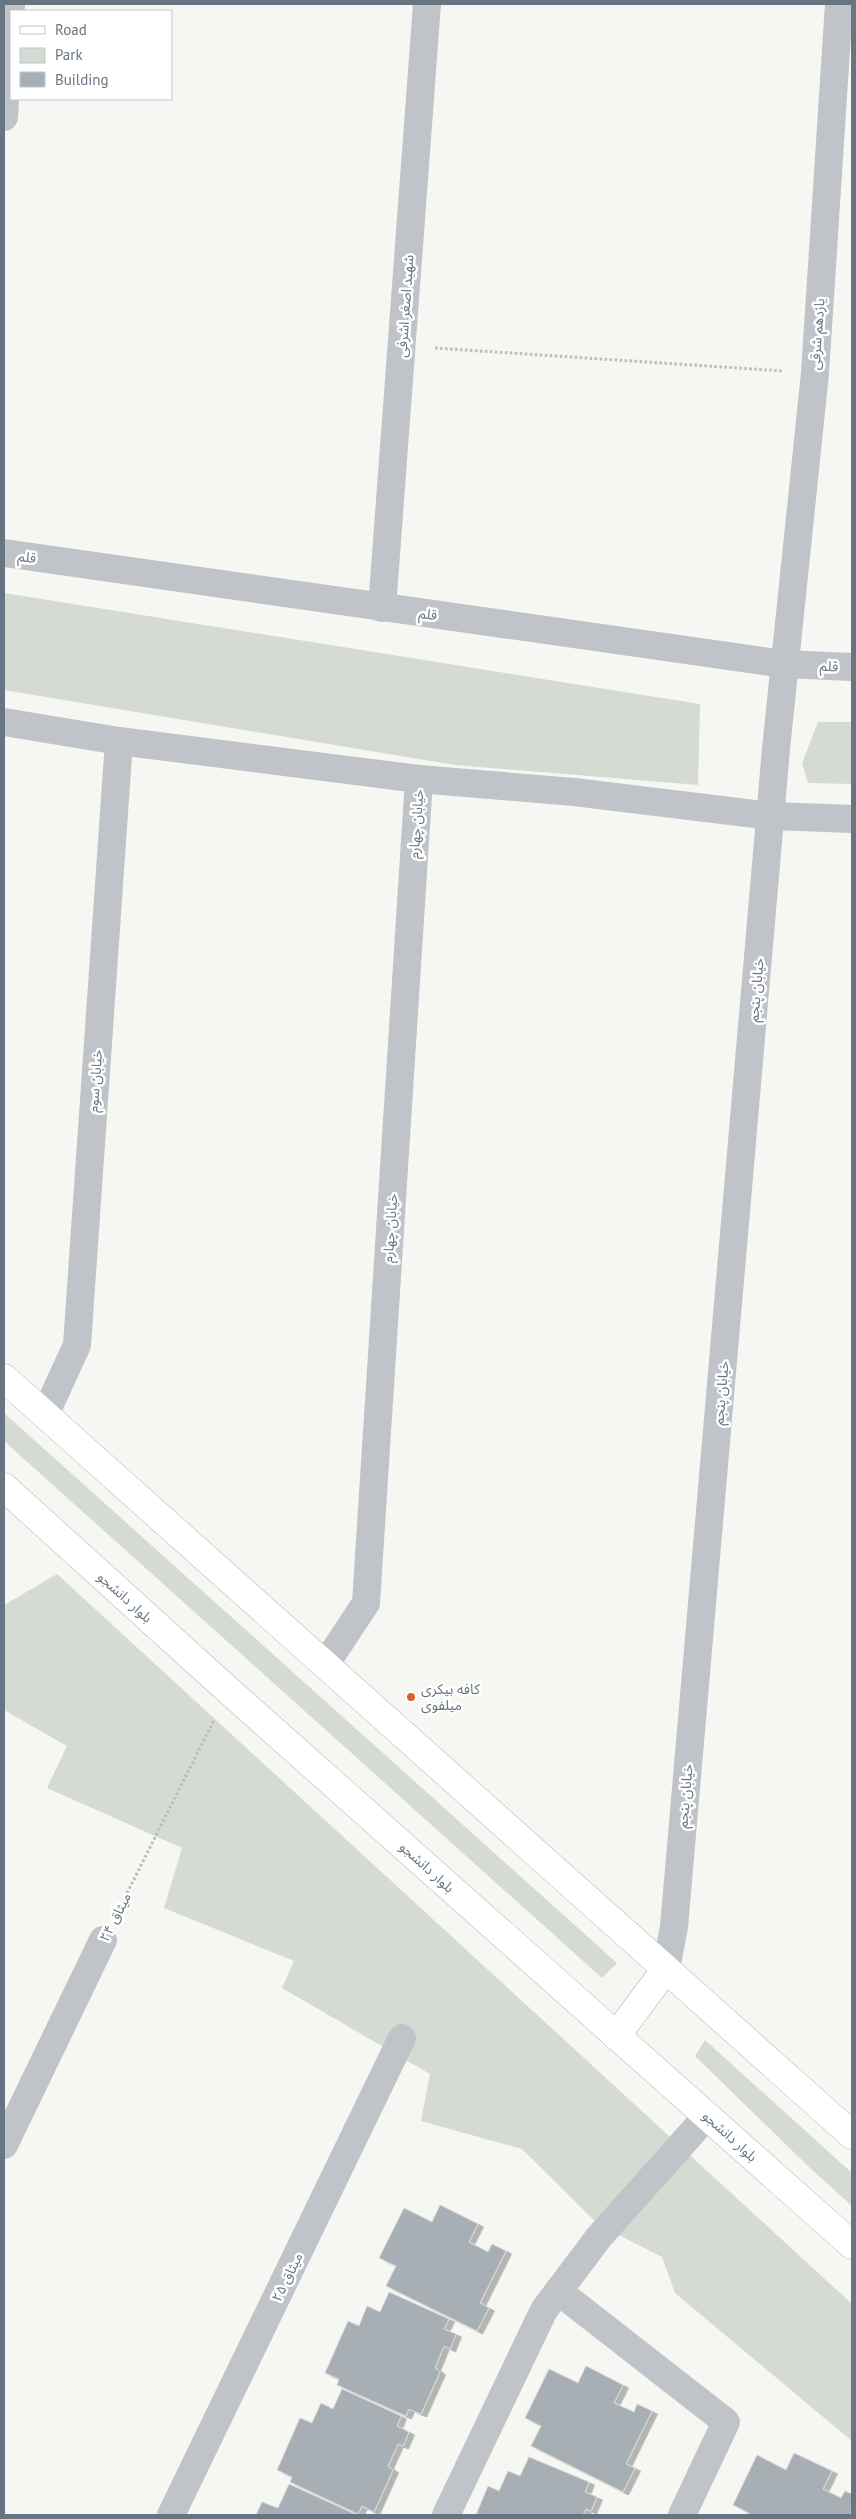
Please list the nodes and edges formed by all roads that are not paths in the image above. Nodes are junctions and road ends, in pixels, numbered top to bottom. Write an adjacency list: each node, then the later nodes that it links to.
1 (427, 4): 6 (street, شهید اصغر اشرفی)
2 (839, 4): 7 (street, یازدهم شرقی)
3 (10, 20): 4 (street)
4 (4, 117)
5 (4, 553): 6 (street, قلم)
6 (382, 608): 7 (street, قلم)
7 (784, 664): 8 (street, قلم); 12 (street, یازدهم شرقی)
8 (852, 667)
9 (4, 722): 10 (street)
10 (119, 741): 11 (street); 15 (street, خیابان سوم)
11 (419, 778): 12 (street); 17 (street, خیابان چهارم)
12 (772, 816): 13 (street); 19 (street, خیابان پنجم)
13 (852, 819)
14 (4, 1378): 15 (main road)
15 (45, 1415): 17 (main road)
16 (4, 1487): 20 (main road, بلوار دانشجو)
17 (325, 1665): 19 (main road)
18 (103, 1940): 24 (street, میثاق ۲۴)
19 (666, 1969): 20 (main road); 23 (main road)
20 (616, 2036): 22 (main road, بلوار دانشجو)
21 (402, 2038): 27 (street, میثاق ۲۵)
22 (707, 2116): 25 (main road, بلوار دانشجو); 26 (street)
23 (852, 2135)
24 (4, 2145)
25 (852, 2245)
26 (558, 2292): 28 (street); 29 (street)
27 (172, 2515)
28 (446, 2515)
29 (682, 2515)

